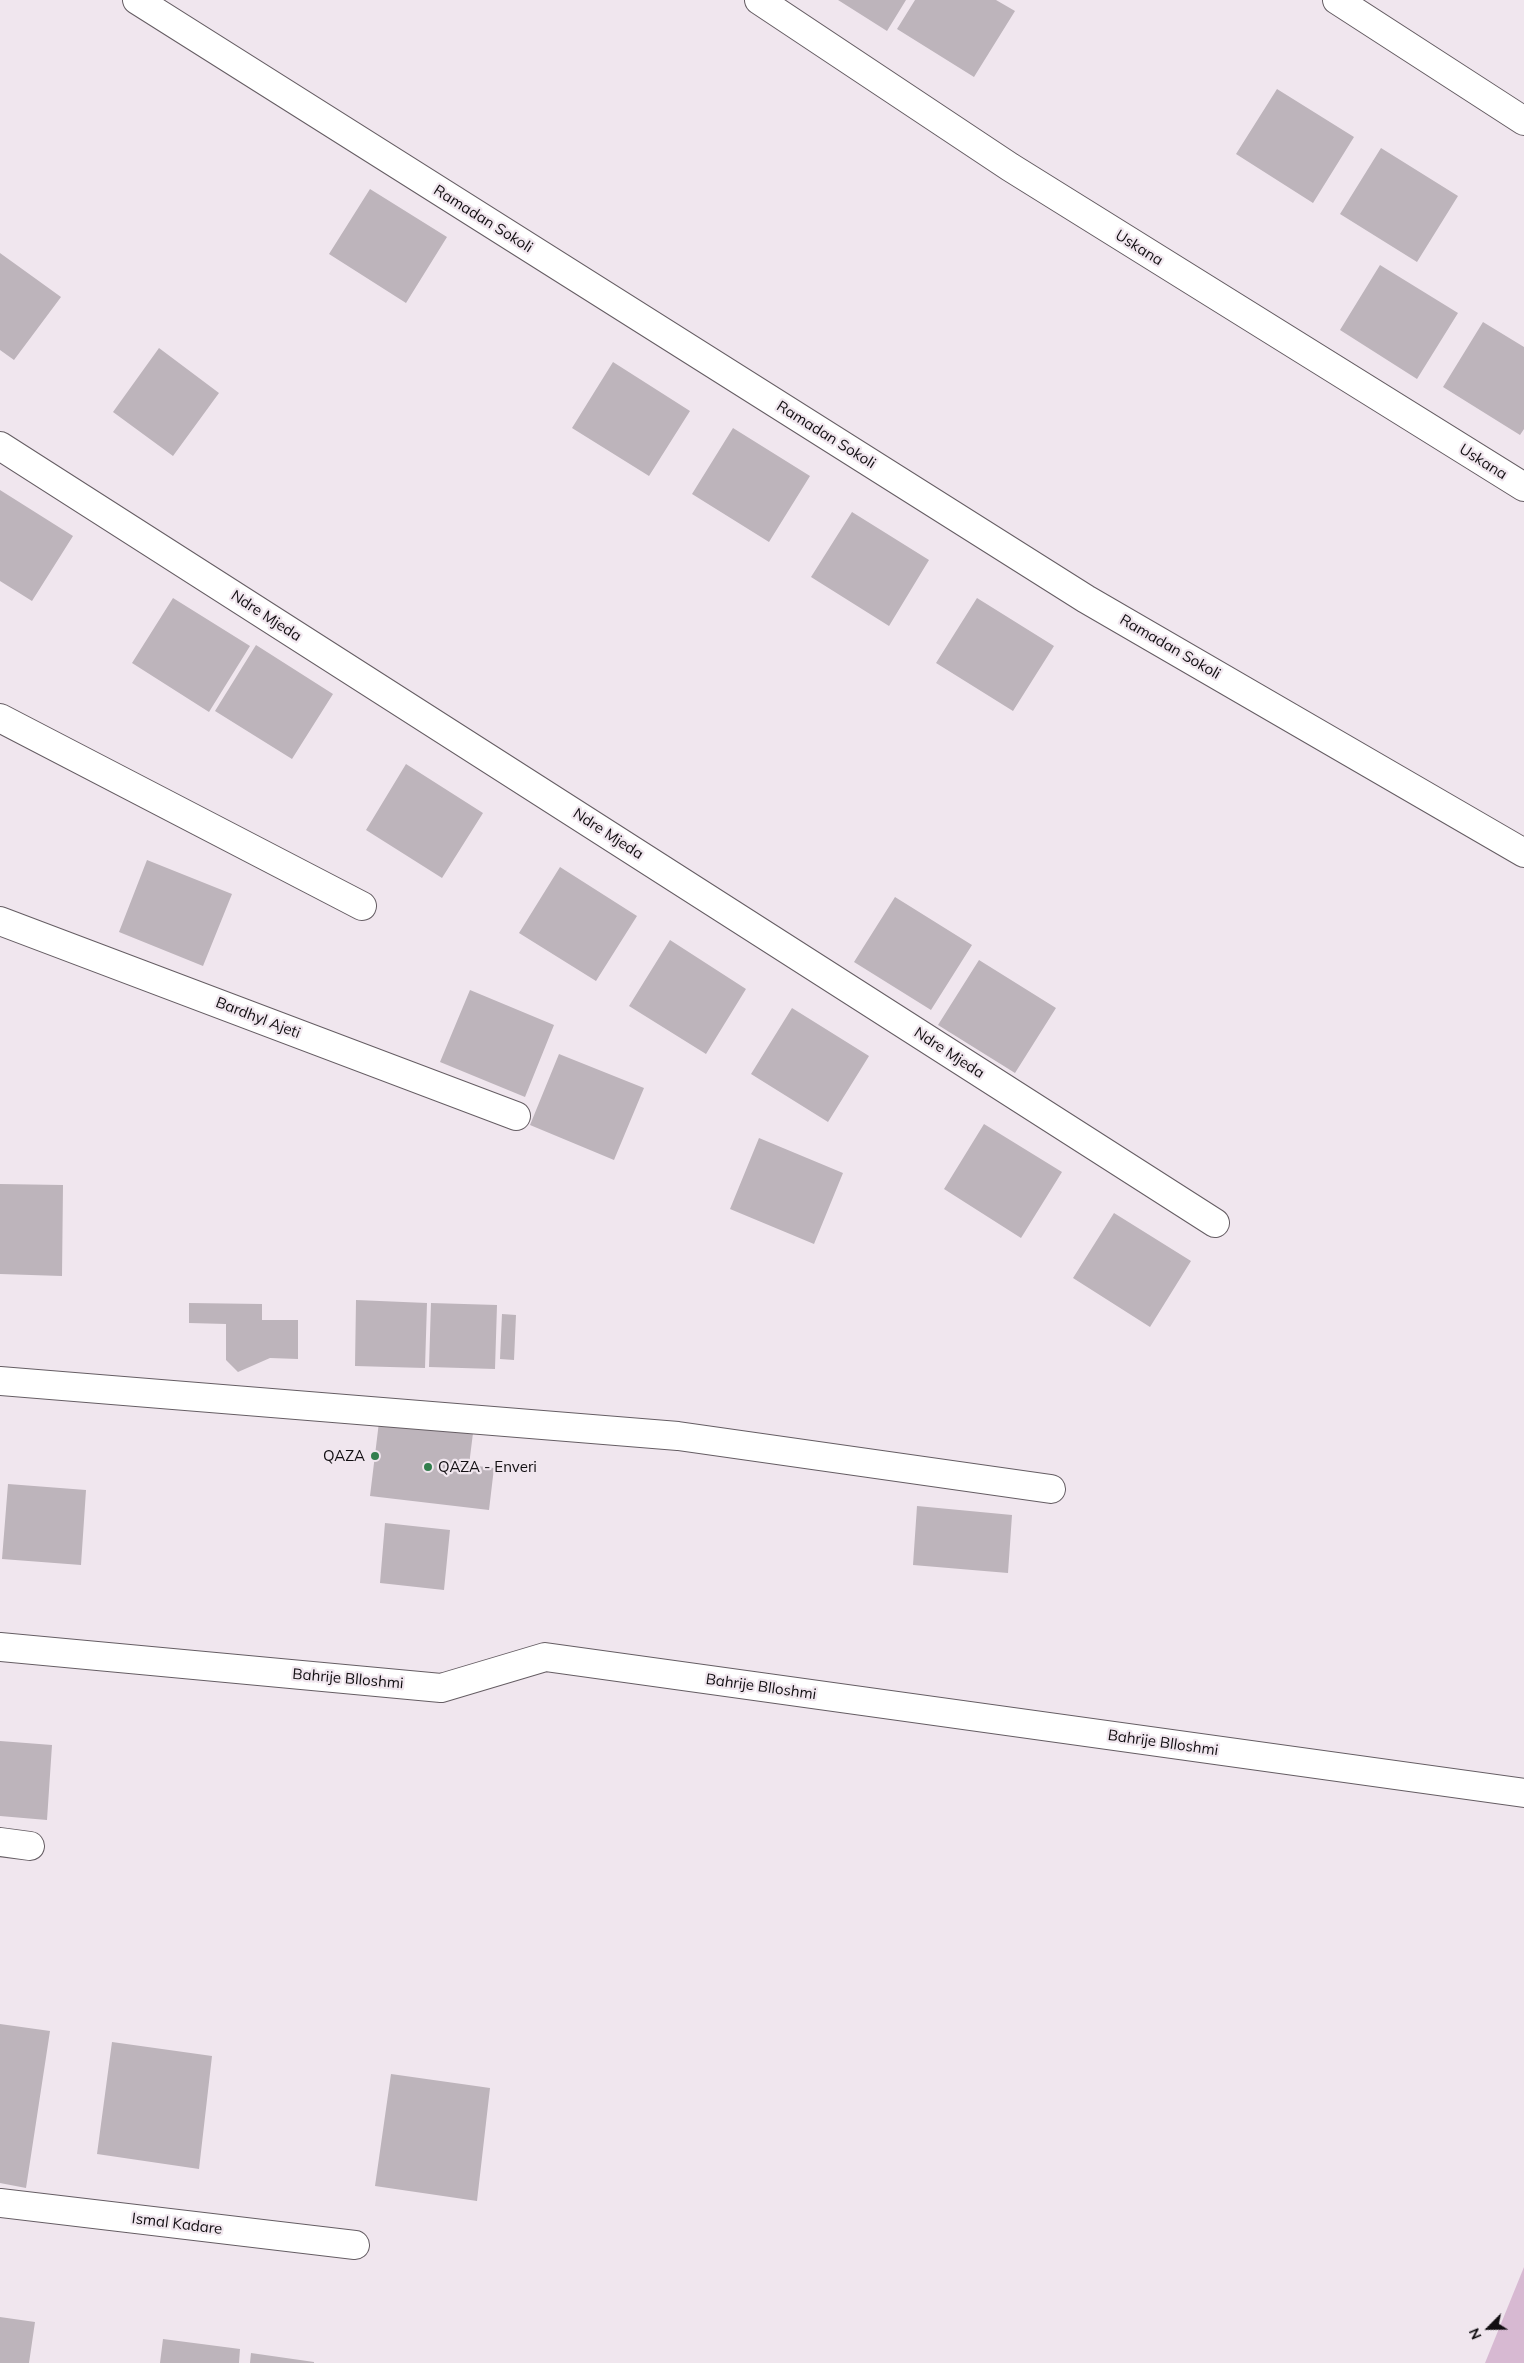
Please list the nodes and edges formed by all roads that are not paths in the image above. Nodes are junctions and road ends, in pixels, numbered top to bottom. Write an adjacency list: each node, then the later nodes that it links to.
1 (137, 0): 8 (street, Ramadan Sokoli)
2 (759, 0): 6 (street, Uskana)
3 (1337, 0): 4 (street)
4 (1524, 121)
5 (0, 446): 12 (street, Ndre Mjeda)
6 (1524, 488)
7 (0, 718): 9 (street)
8 (1524, 853)
9 (362, 906)
10 (0, 921): 11 (street, Bardhyl Ajeti)
11 (516, 1116)
12 (1215, 1223)
13 (0, 1381): 14 (street)
14 (1051, 1489)
15 (0, 1647): 16 (street, Bahrije Blloshmi)
16 (1524, 1793)
17 (0, 1842): 18 (street)
18 (30, 1846)
19 (0, 2203): 20 (street, Ismal Kadare)
20 (355, 2245)

